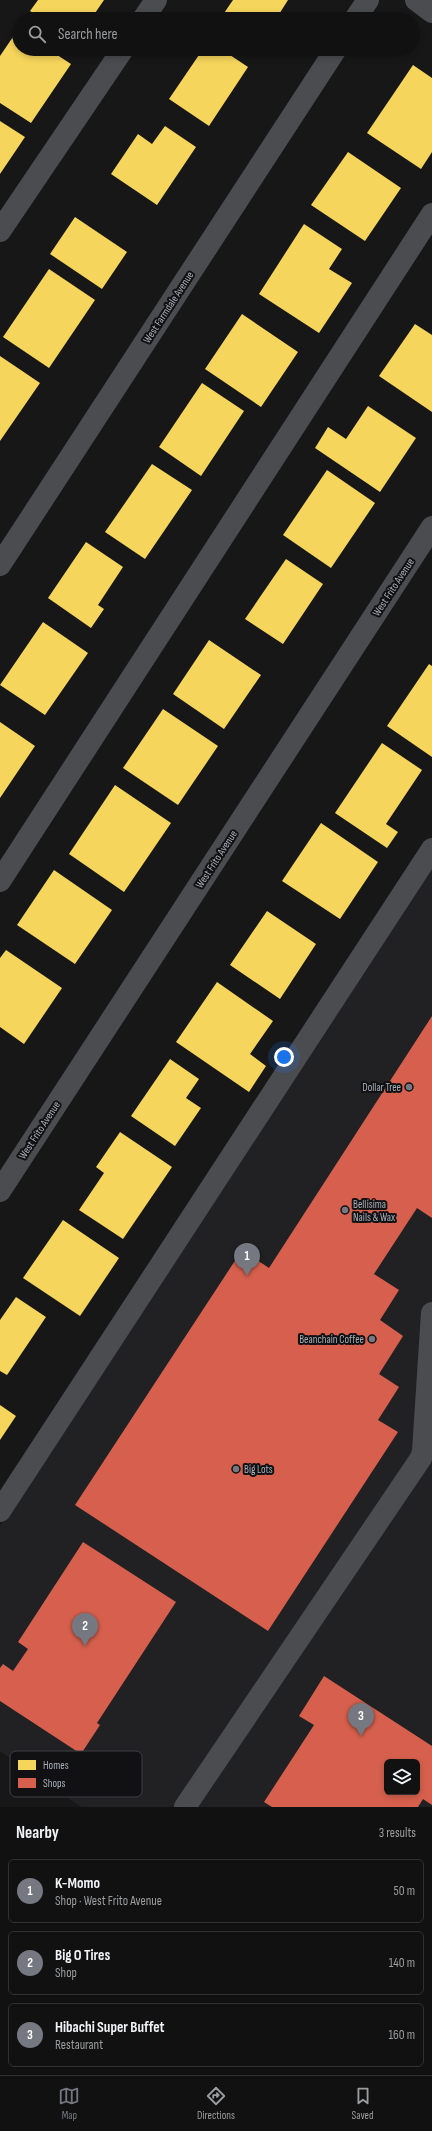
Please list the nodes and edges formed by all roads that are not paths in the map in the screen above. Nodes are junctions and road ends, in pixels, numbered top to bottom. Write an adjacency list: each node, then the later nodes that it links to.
1 (156, 0): 4 (street)
2 (368, 0): 5 (street)
3 (416, 0): 6 (street)
4 (148, 12)
5 (360, 12)
6 (432, 12)
7 (118, 56): 10 (street)
8 (331, 56): 12 (street, West Farmdale Avenue)
9 (432, 214): 14 (street)
10 (0, 231)
11 (432, 527): 15 (street, West Frito Avenue)
12 (0, 565)
13 (432, 849): 17 (street)
14 (0, 880)
15 (0, 1191)
16 (432, 1314): 18 (street)
17 (0, 1511)
18 (185, 1807)

